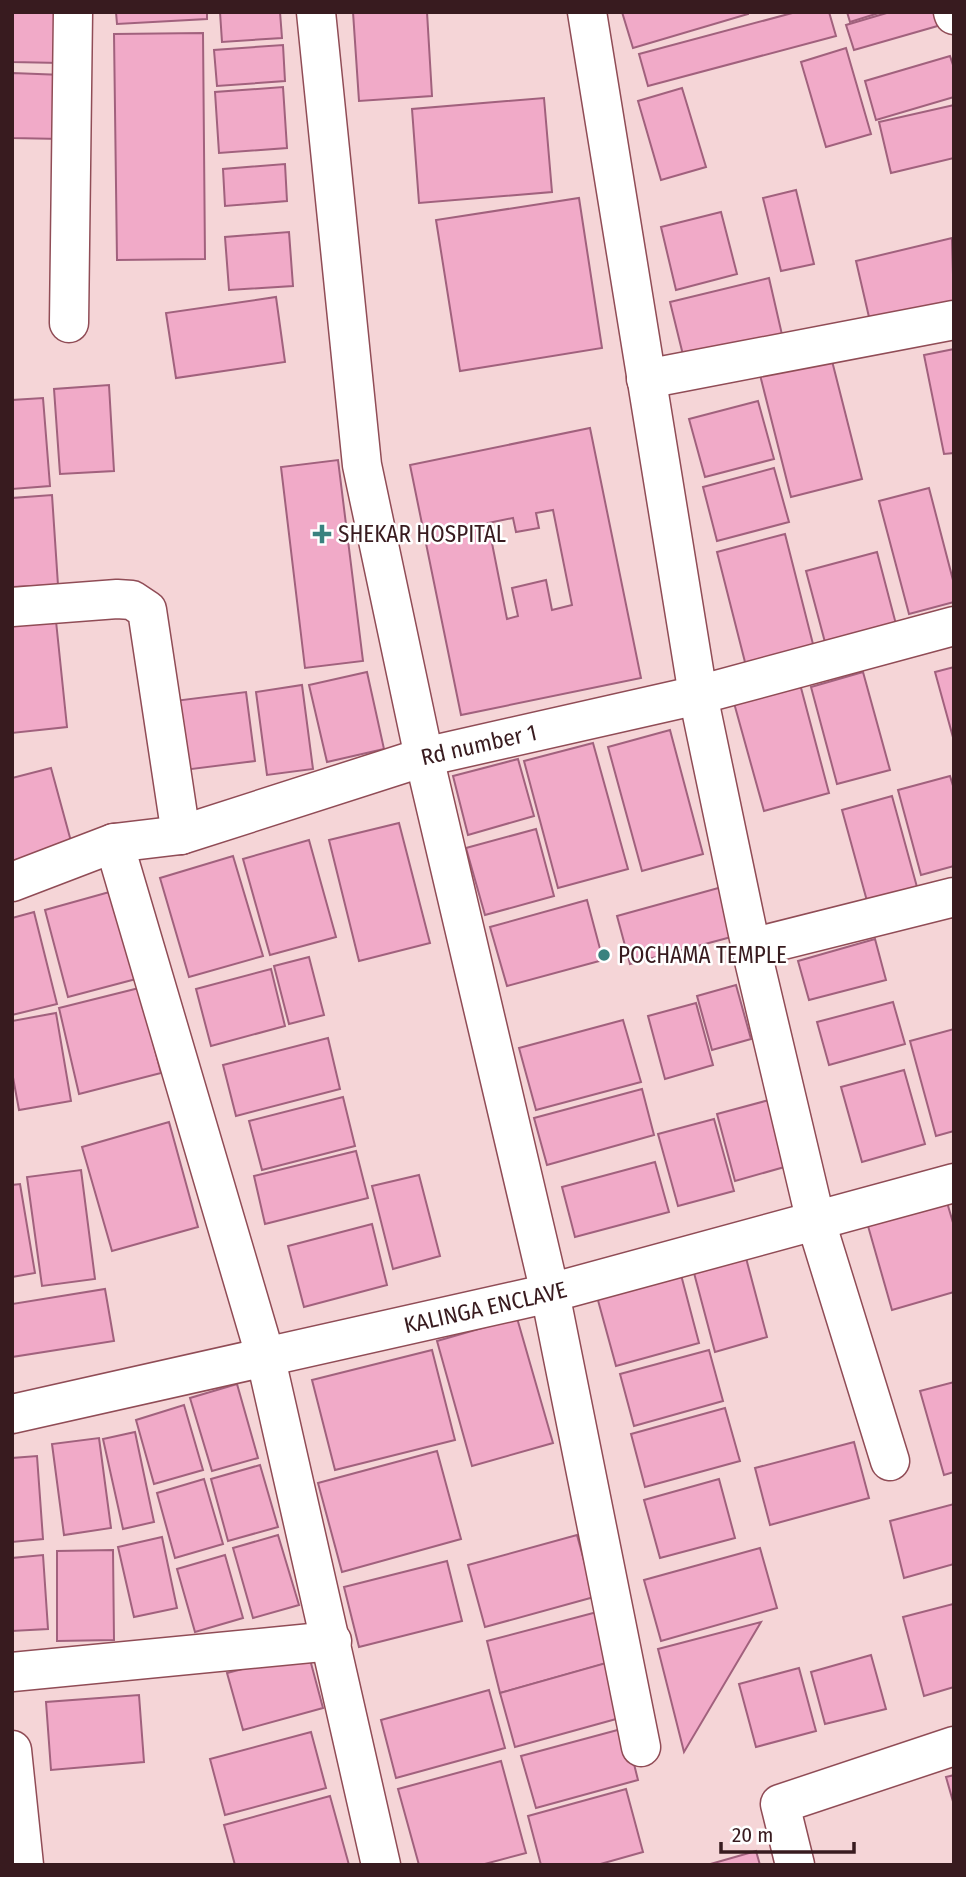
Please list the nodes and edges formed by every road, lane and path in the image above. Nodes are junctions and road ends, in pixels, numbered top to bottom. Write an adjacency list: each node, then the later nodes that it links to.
1 (73, 12): 5 (street)
2 (316, 12): 10 (street)
3 (587, 12): 6 (street)
4 (954, 320): 6 (street)
5 (69, 323)
6 (646, 379): 9 (street)
7 (12, 607): 11 (street)
8 (954, 626): 9 (street, Rd number 1)
9 (698, 695): 10 (street, Rd number 1); 15 (street)
10 (424, 757): 11 (street, Rd number 1); 18 (street)
11 (181, 835): 12 (street, Rd number 1)
12 (114, 843): 13 (street, Rd number 1); 19 (street)
13 (12, 882)
14 (954, 897): 15 (street)
15 (751, 948): 17 (street)
16 (954, 1183): 17 (street, KALINGA ENCLAVE)
17 (816, 1222): 18 (street, KALINGA ENCLAVE); 21 (street)
18 (550, 1293): 19 (street, KALINGA ENCLAVE); 25 (street)
19 (265, 1355): 20 (street, KALINGA ENCLAVE); 22 (street)
20 (12, 1414)
21 (890, 1461)
22 (332, 1641): 23 (street); 28 (street)
23 (12, 1672)
24 (954, 1746): 29 (street)
25 (641, 1747)
26 (12, 1750): 27 (street)
27 (24, 1865)
28 (382, 1865)
29 (794, 1865)

